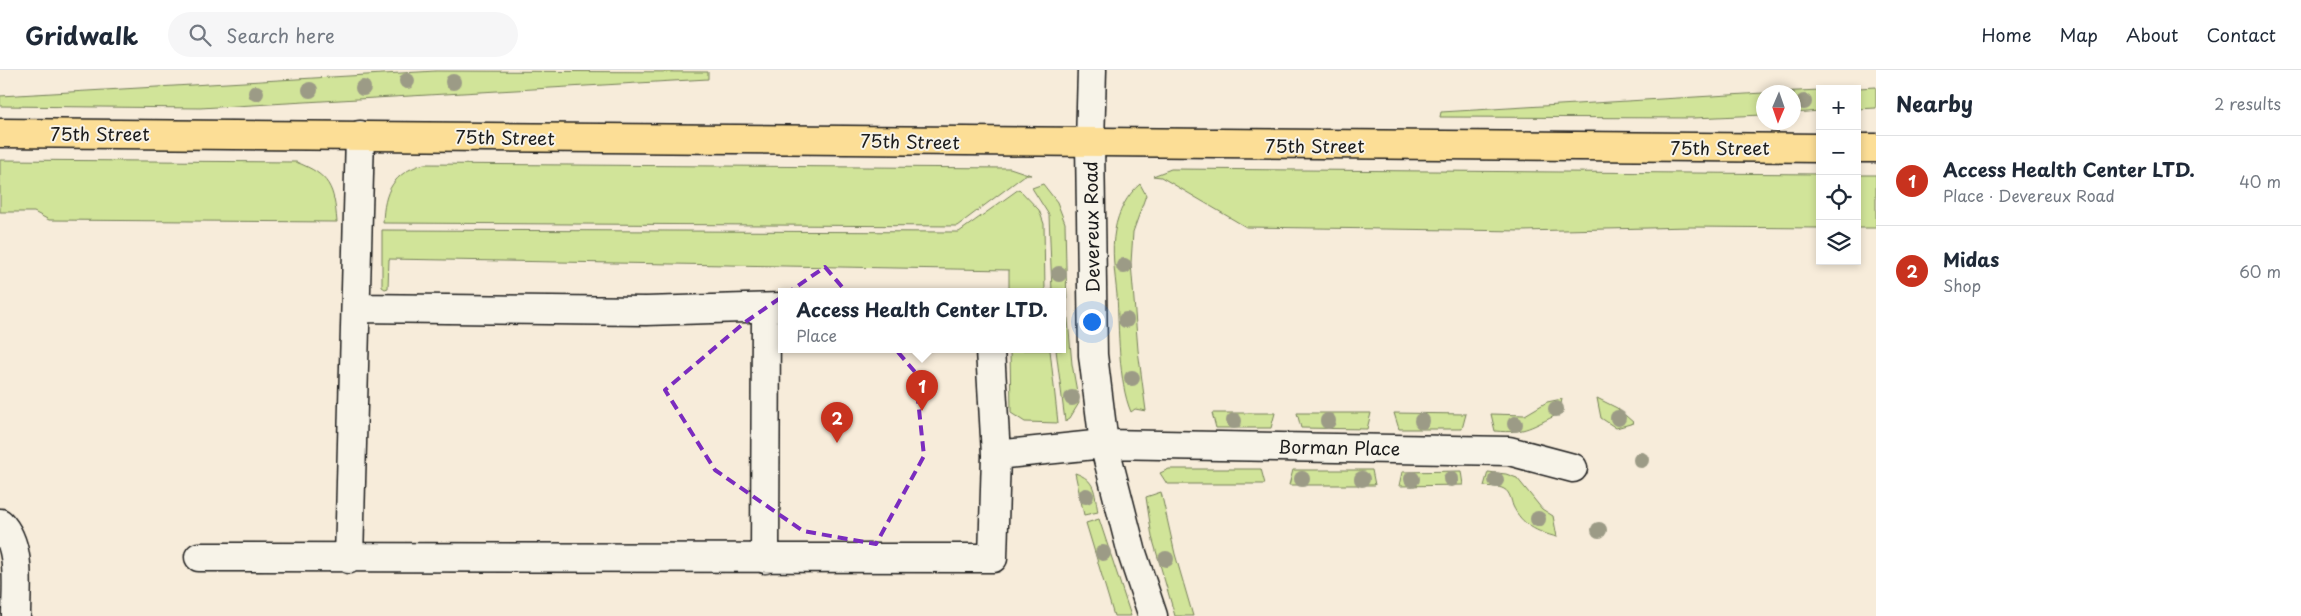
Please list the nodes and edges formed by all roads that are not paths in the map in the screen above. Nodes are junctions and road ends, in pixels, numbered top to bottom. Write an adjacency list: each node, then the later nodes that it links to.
1 (1092, 70): 4 (street, Devereux Road)
2 (0, 132): 3 (main road, 75th Street)
3 (360, 135): 4 (main road, 75th Street); 8 (street)
4 (1090, 143): 5 (main road, 75th Street); 11 (street, Devereux Road)
5 (1816, 148)
6 (1861, 148): 7 (main road)
7 (1876, 148)
8 (356, 308): 9 (street); 16 (street)
9 (774, 308): 17 (street)
10 (990, 353): 12 (street)
11 (1104, 444): 12 (street, Borman Place); 13 (street, Borman Place); 19 (street, Devereux Road)
12 (996, 455): 17 (street)
13 (1573, 468)
14 (0, 523): 18 (street)
15 (199, 557): 16 (street)
16 (349, 559): 17 (street)
17 (765, 559)
18 (16, 616)
19 (1153, 616)

